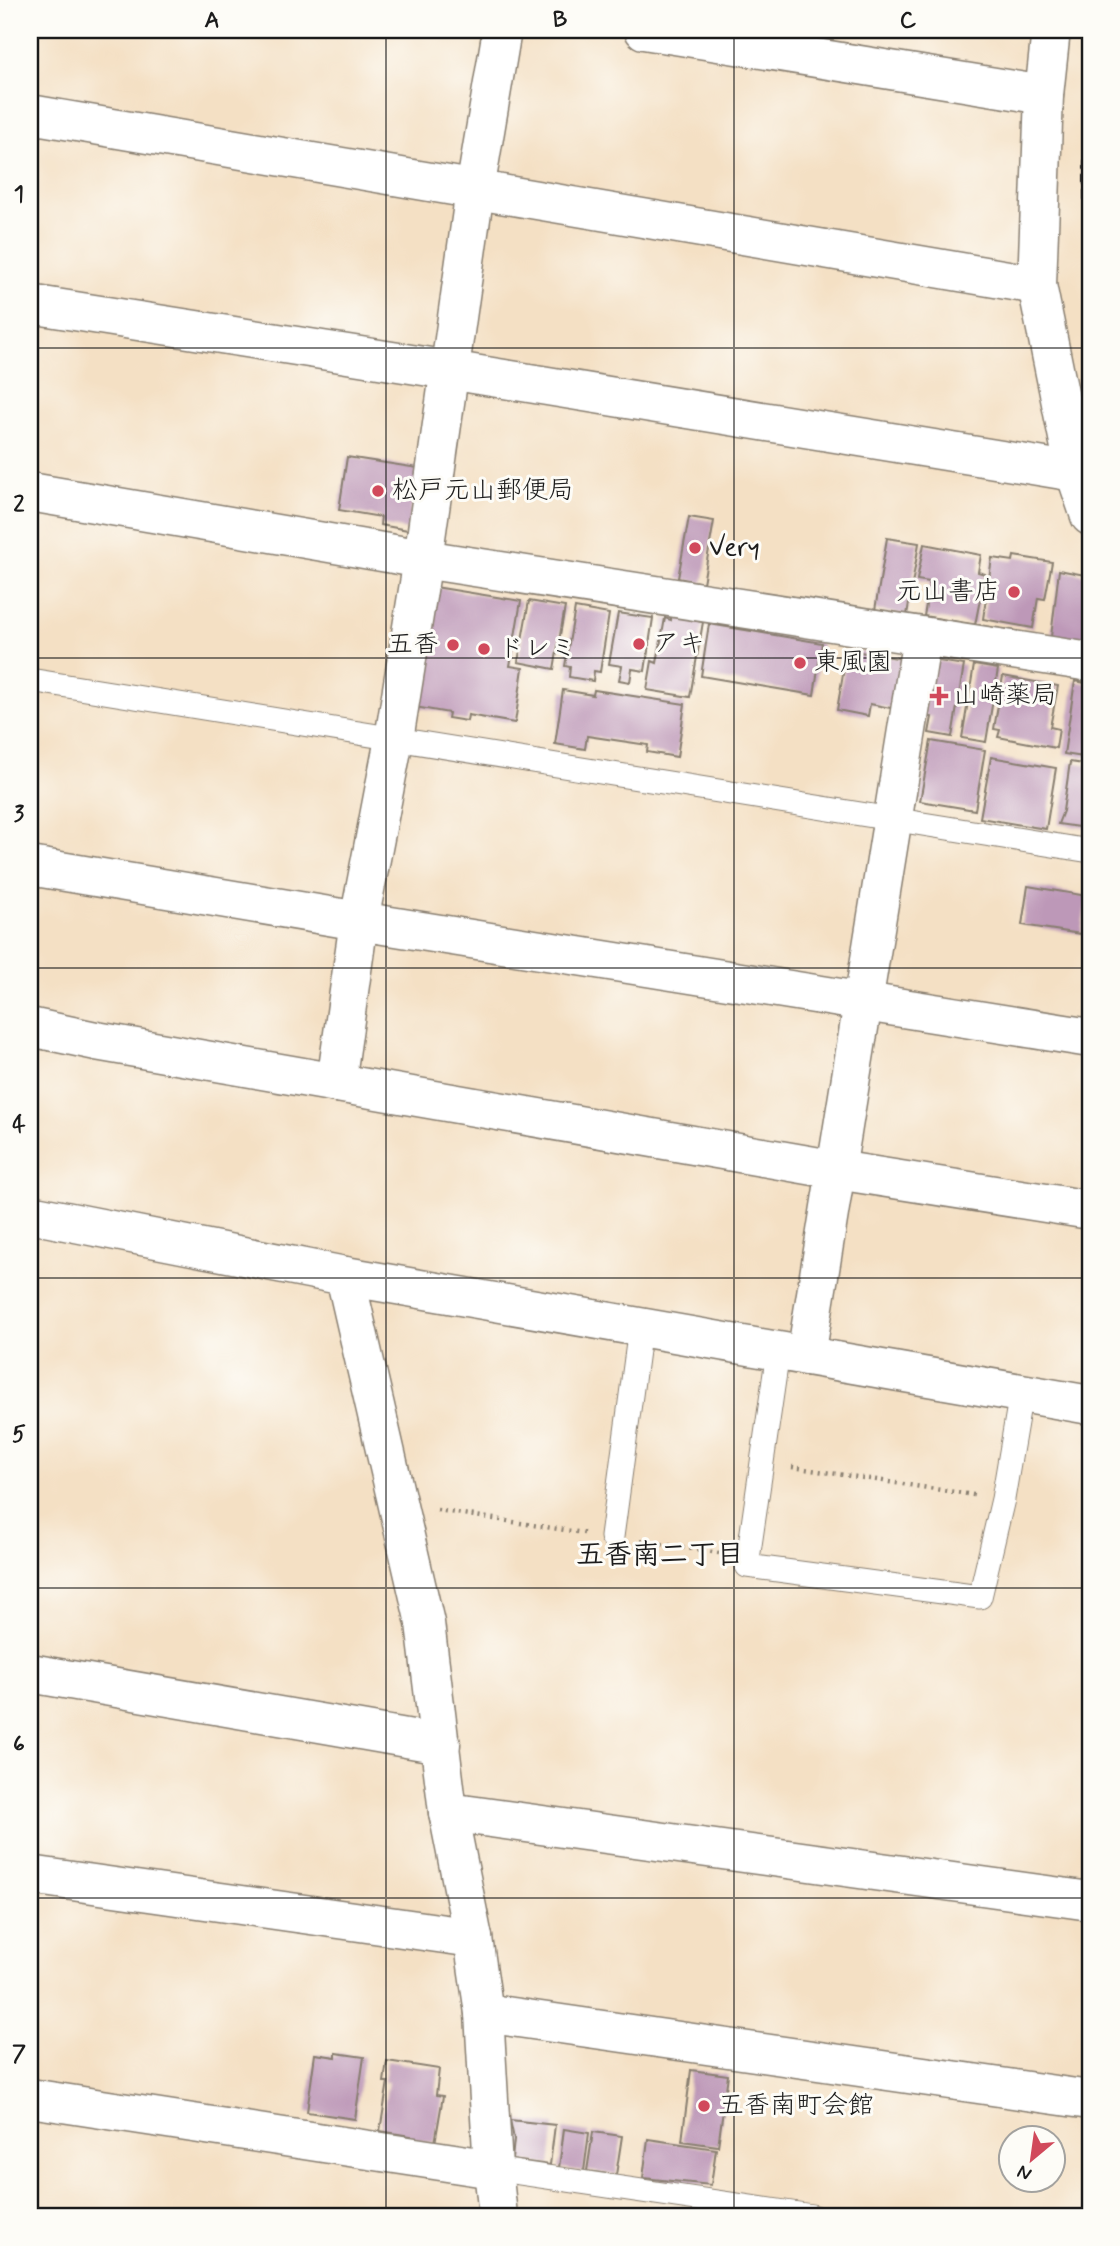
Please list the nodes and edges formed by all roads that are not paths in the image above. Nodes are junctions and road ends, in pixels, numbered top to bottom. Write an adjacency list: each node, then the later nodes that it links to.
1 (502, 30): 6 (street)
2 (644, 30): 4 (street)
3 (1051, 30): 4 (street)
4 (1044, 95): 7 (street)
5 (30, 114): 6 (street)
6 (475, 190): 7 (street); 9 (street)
7 (1037, 285): 10 (street)
8 (30, 304): 9 (street)
9 (449, 370): 10 (street); 13 (street)
10 (1074, 472): 12 (street)
11 (30, 492): 13 (street)
12 (1090, 516)
13 (423, 559): 14 (street); 17 (street)
14 (922, 637): 15 (street); 18 (street)
15 (1090, 662)
16 (30, 680): 17 (lane)
17 (394, 739): 18 (lane); 21 (street)
18 (892, 820): 19 (lane); 22 (street)
19 (1090, 851)
20 (30, 866): 21 (street)
21 (359, 921): 22 (street); 25 (street)
22 (864, 1003): 24 (street); 26 (street)
23 (30, 1027): 25 (street)
24 (1090, 1038)
25 (336, 1083): 26 (street)
26 (837, 1170): 27 (street); 31 (street)
27 (1090, 1210)
28 (30, 1214): 29 (street)
29 (345, 1276): 30 (street); 36 (street)
30 (640, 1328): 31 (street); 34 (lane)
31 (792, 1354): 32 (street); 32 (lane)
32 (1021, 1393): 33 (street)
33 (1090, 1405)
34 (612, 1537)
35 (30, 1673): 36 (street)
36 (441, 1744): 37 (street)
37 (448, 1812): 39 (street); 40 (street)
38 (30, 1875): 40 (street)
39 (1090, 1901)
40 (473, 1938): 41 (street)
41 (484, 2014): 43 (street); 44 (street)
42 (30, 2098): 44 (street)
43 (1090, 2100)
44 (492, 2169): 45 (street); 46 (lane)
45 (498, 2216)
46 (812, 2216)

